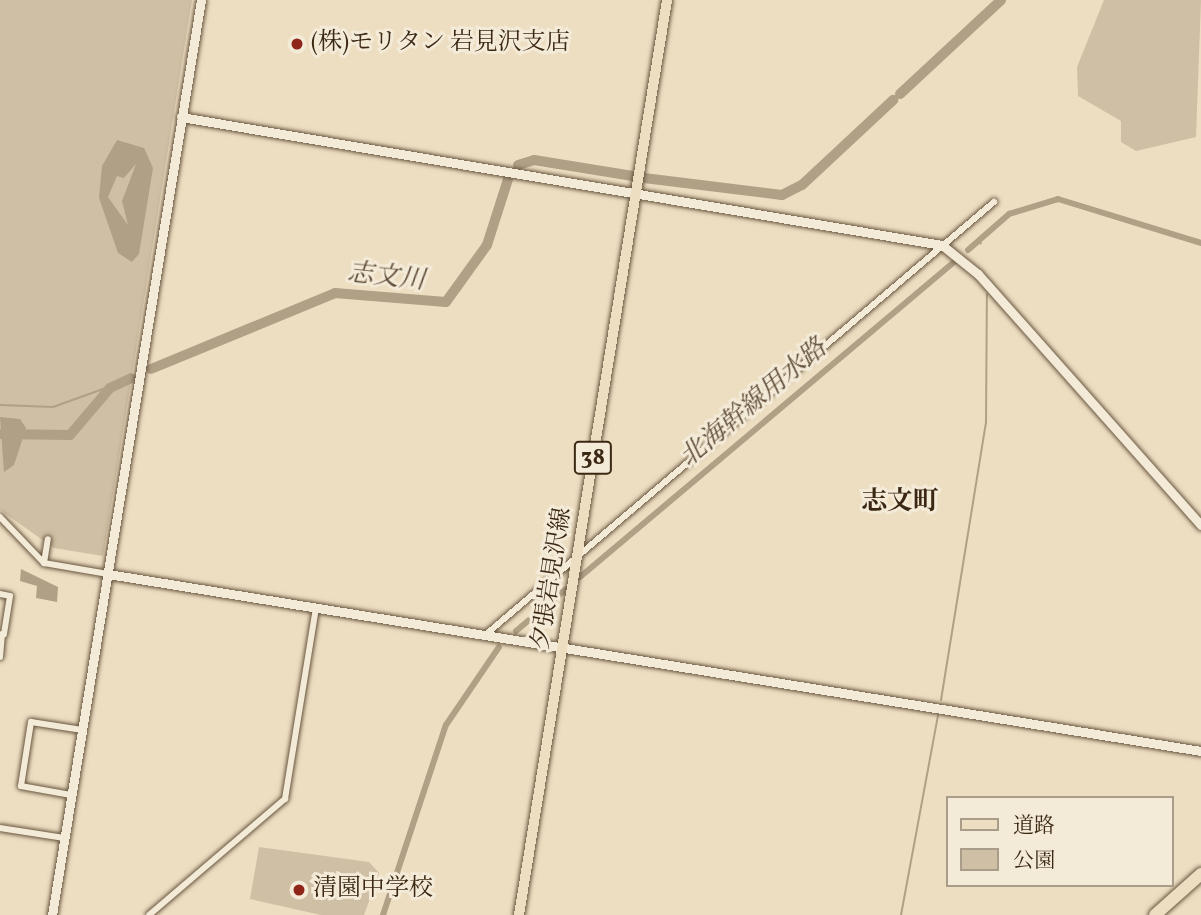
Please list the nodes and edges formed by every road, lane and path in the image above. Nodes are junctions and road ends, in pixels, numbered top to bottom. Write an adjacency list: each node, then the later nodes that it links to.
1 (201, 0): 3 (street)
2 (667, 0): 4 (main road, 夕張岩見沢線 / 38)
3 (181, 117): 4 (street); 12 (street)
4 (636, 192): 6 (street); 10 (main road, 夕張岩見沢線 / 38)
5 (994, 202): 6 (street)
6 (942, 245): 8 (street); 10 (street)
7 (0, 517): 11 (street)
8 (1201, 525)
9 (48, 539): 11 (street)
10 (578, 553): 16 (street); 17 (main road, 夕張岩見沢線 / 38)
11 (44, 563): 12 (street)
12 (108, 574): 14 (street); 19 (street)
13 (0, 594): 15 (street)
14 (316, 608): 16 (street); 27 (street)
15 (2, 634): 18 (street)
16 (484, 636): 17 (street)
17 (562, 649): 20 (street); 28 (main road, 夕張岩見沢線 / 38)
18 (0, 657)
19 (82, 730): 21 (street); 21 (street)
20 (1201, 751)
21 (71, 795): 23 (street)
22 (0, 828): 23 (street)
23 (64, 838): 26 (street)
24 (1201, 873): 29 (highway)
25 (1201, 885): 30 (highway)
26 (52, 915)
27 (149, 915)
28 (519, 915)
29 (1155, 915)
30 (1168, 915)

